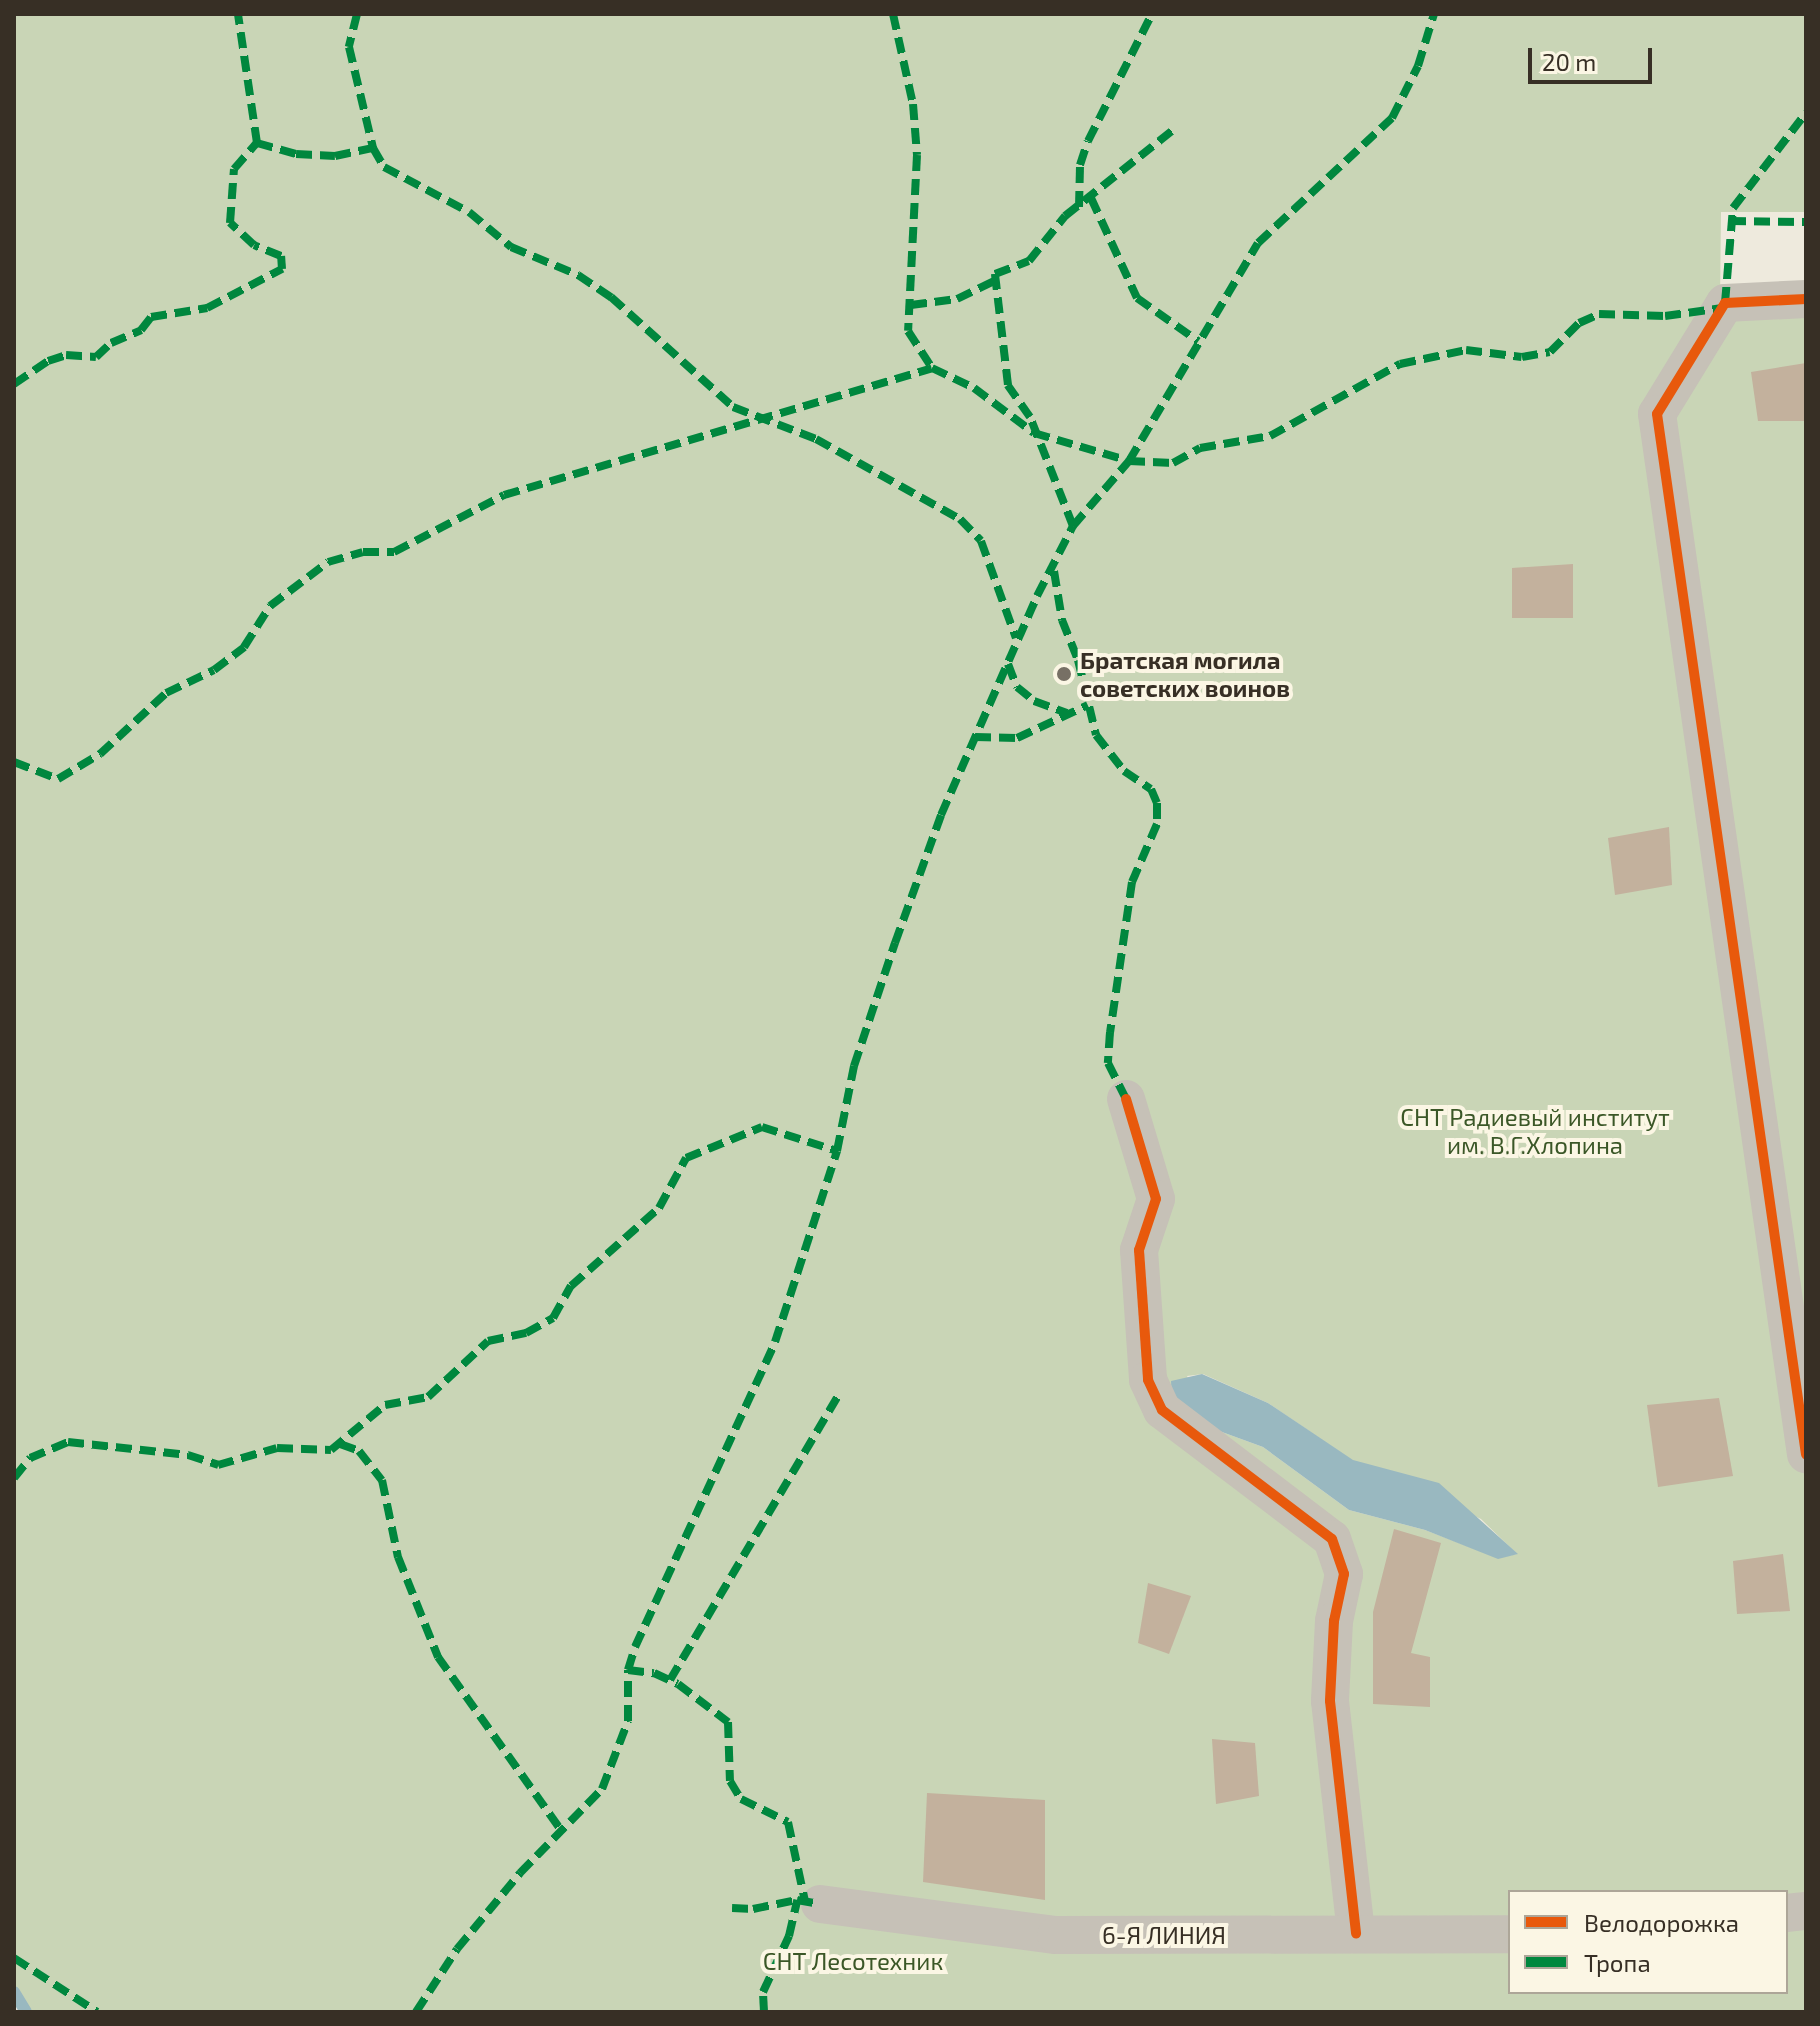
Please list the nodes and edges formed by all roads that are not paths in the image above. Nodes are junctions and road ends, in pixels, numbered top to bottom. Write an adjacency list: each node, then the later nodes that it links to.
1 (1806, 299): 3 (street)
2 (1126, 1099): 5 (street)
3 (1806, 1454)
4 (820, 1904): 5 (street, 6-Я ЛИНИЯ)
5 (1356, 1934): 6 (street, 6-Я ЛИНИЯ)
6 (1508, 1934)

